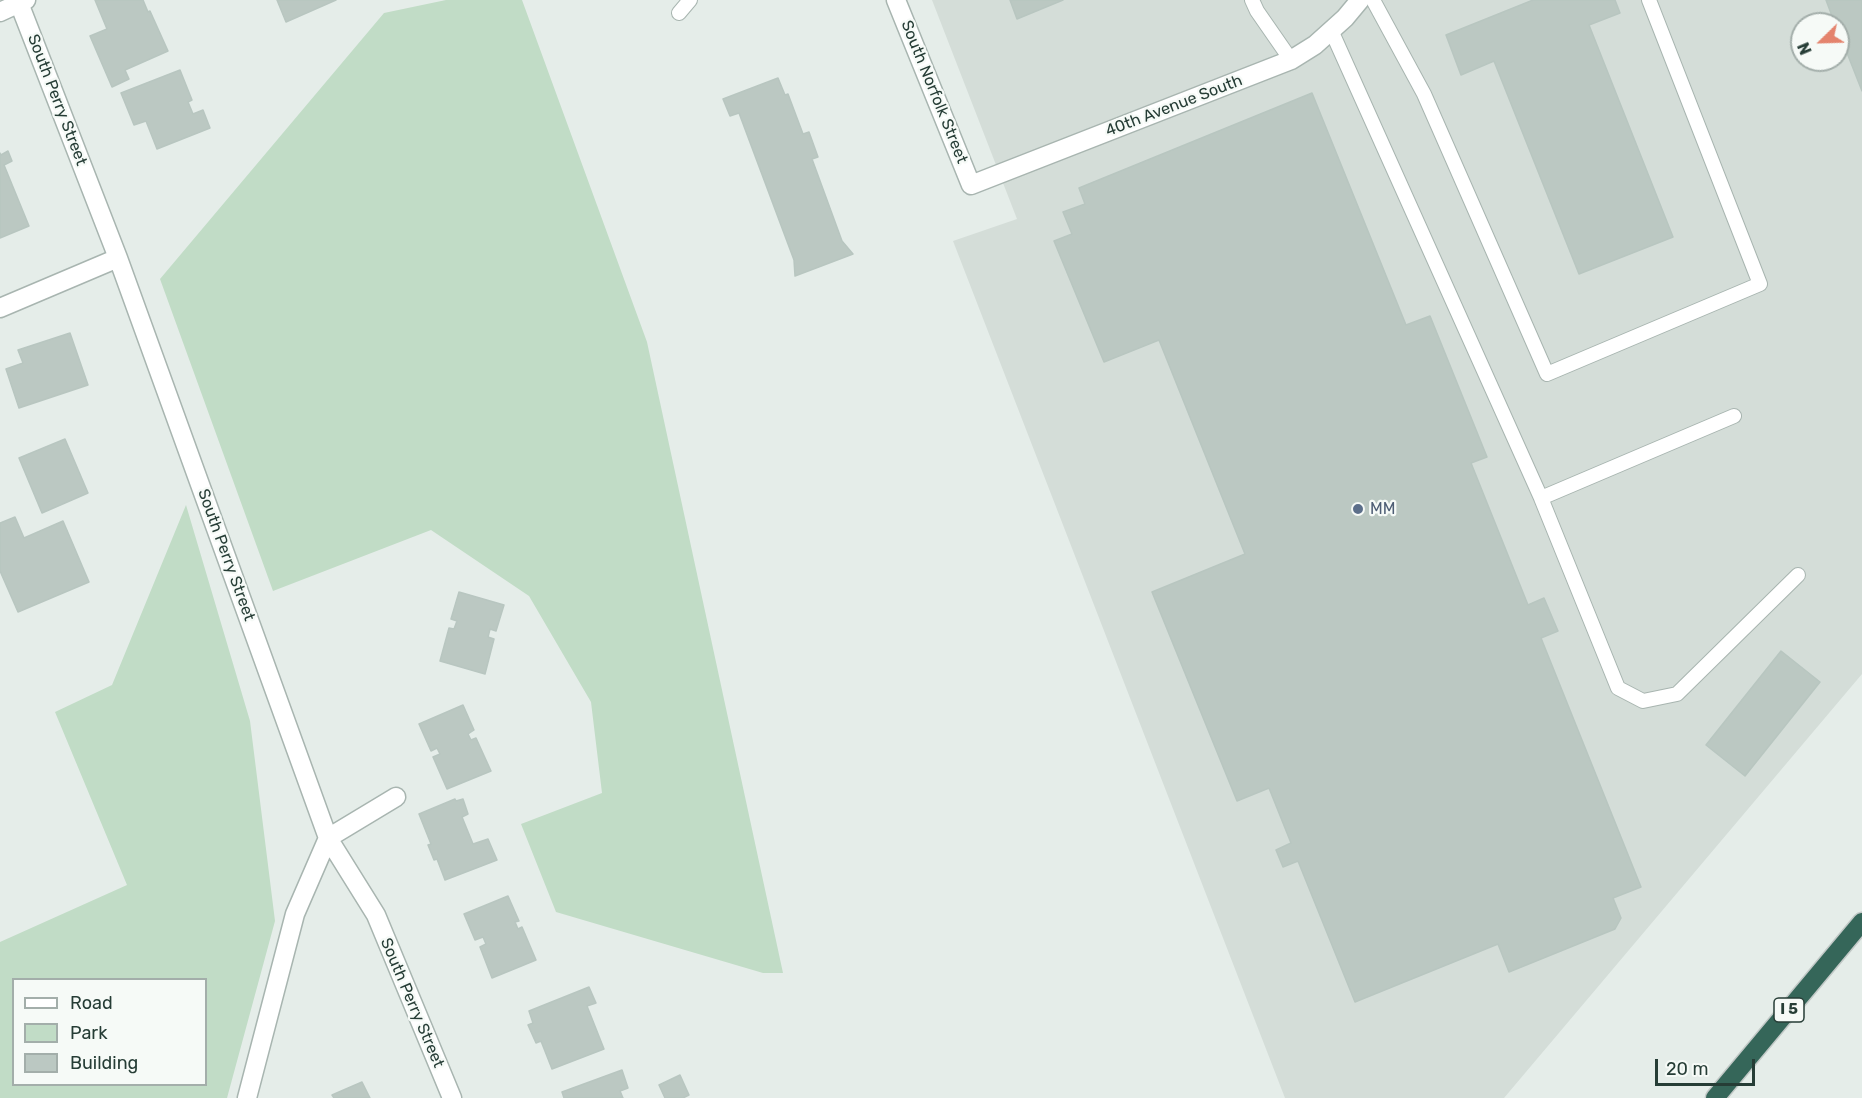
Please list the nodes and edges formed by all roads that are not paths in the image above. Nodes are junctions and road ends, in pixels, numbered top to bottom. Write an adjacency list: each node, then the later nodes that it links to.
1 (679, 0): 2 (lane)
2 (690, 0)
3 (896, 0): 12 (street, South Norfolk Street)
4 (1252, 0): 11 (lane)
5 (1360, 0): 10 (street, 40th Avenue South)
6 (1373, 0): 7 (lane)
7 (1649, 0)
8 (23, 2): 9 (street); 13 (street, South Perry Street)
9 (0, 12)
10 (1331, 30): 11 (street, 40th Avenue South); 16 (lane)
11 (1291, 60): 12 (street, 40th Avenue South)
12 (971, 184)
13 (118, 258): 14 (street); 19 (street, South Perry Street)
14 (0, 308)
15 (1734, 416): 16 (lane)
16 (1541, 498): 17 (lane)
17 (1798, 575)
18 (396, 797): 19 (street)
19 (328, 837): 21 (street); 22 (street, South Perry Street)
20 (1862, 922): 23 (highway, I 5)
21 (247, 1098)
22 (452, 1098)
23 (1715, 1098)

